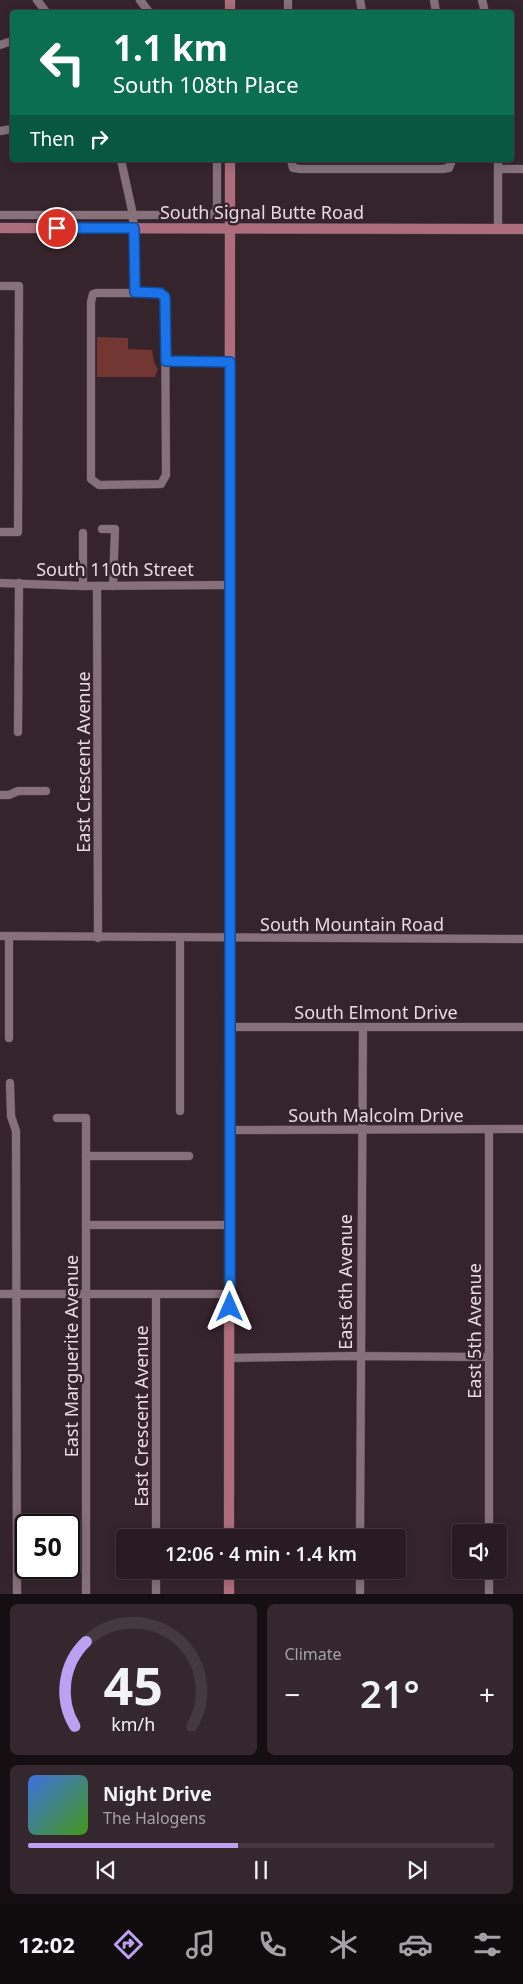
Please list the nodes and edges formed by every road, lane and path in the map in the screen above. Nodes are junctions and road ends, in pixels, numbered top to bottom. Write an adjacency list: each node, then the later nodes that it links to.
1 (121, 162): 12 (street)
2 (217, 162): 12 (street, South Signal Butte Road)
3 (230, 162): 15 (main road)
4 (379, 162): 10 (street)
5 (498, 162): 8 (street)
6 (292, 164): 10 (street)
7 (450, 164): 10 (street)
8 (498, 169): 9 (street); 16 (street)
9 (523, 169)
10 (379, 170)
11 (0, 215): 12 (street, South Signal Butte Road)
12 (133, 215): 14 (street)
13 (0, 228): 14 (main road, South Signal Butte Road)
14 (134, 228): 15 (main road, South Signal Butte Road); 19 (street)
15 (230, 228): 16 (main road, South Signal Butte Road); 21 (main road)
16 (498, 229): 17 (main road, South Signal Butte Road)
17 (523, 230)
18 (0, 286): 23 (street)
19 (135, 292): 20 (street); 20 (street)
20 (166, 361): 21 (street)
21 (230, 362): 27 (main road)
22 (102, 529): 30 (street)
23 (0, 532)
24 (83, 534): 28 (street)
25 (0, 583): 26 (street, South 110th Street)
26 (19, 583): 28 (street, South 110th Street); 31 (street)
27 (230, 585): 30 (street, South 110th Street); 38 (main road)
28 (83, 586): 29 (street, South 110th Street)
29 (98, 586): 30 (street, South 110th Street); 36 (street, East Crescent Avenue)
30 (113, 586)
31 (18, 732)
32 (46, 791): 33 (street)
33 (0, 795)
34 (0, 936): 35 (street, South Mountain Road)
35 (9, 937): 36 (street, South Mountain Road); 43 (street)
36 (98, 938): 37 (street, South Mountain Road)
37 (180, 938): 38 (street, South Mountain Road); 45 (street)
38 (230, 938): 39 (street, South Mountain Road); 41 (main road)
39 (523, 939)
40 (363, 1026): 41 (street, South Elmont Drive); 42 (street, South Elmont Drive); 47 (street, East 6th Avenue)
41 (230, 1027): 48 (main road)
42 (523, 1027)
43 (9, 1038)
44 (10, 1083): 55 (street)
45 (180, 1111)
46 (57, 1118): 51 (street, East Marguerite Avenue)
47 (361, 1129): 48 (street, South Malcolm Drive); 49 (street, South Malcolm Drive); 60 (street, East 6th Avenue)
48 (230, 1130): 54 (main road)
49 (489, 1130): 50 (street, South Malcolm Drive); 61 (street, East 5th Avenue)
50 (523, 1130)
51 (86, 1156): 52 (street); 53 (street, East Marguerite Avenue)
52 (189, 1156)
53 (86, 1225): 54 (street); 56 (street, East Marguerite Avenue)
54 (230, 1225): 59 (main road)
55 (16, 1293): 56 (street); 57 (street); 71 (street)
56 (86, 1293): 58 (street); 72 (street, East Marguerite Avenue)
57 (0, 1294)
58 (156, 1294): 59 (street); 64 (street, East Crescent Avenue)
59 (230, 1294): 62 (main road)
60 (360, 1356): 61 (street); 62 (street); 66 (street, East 6th Avenue)
61 (489, 1357): 63 (street, East 5th Avenue)
62 (230, 1358): 65 (main road)
63 (489, 1524)
64 (156, 1529)
65 (229, 1529)
66 (360, 1529)
67 (156, 1579): 73 (street)
68 (229, 1579): 74 (main road)
69 (360, 1579): 75 (street)
70 (489, 1579): 76 (street)
71 (17, 1594)
72 (86, 1594)
73 (156, 1594)
74 (229, 1594)
75 (360, 1594)
76 (489, 1594)

